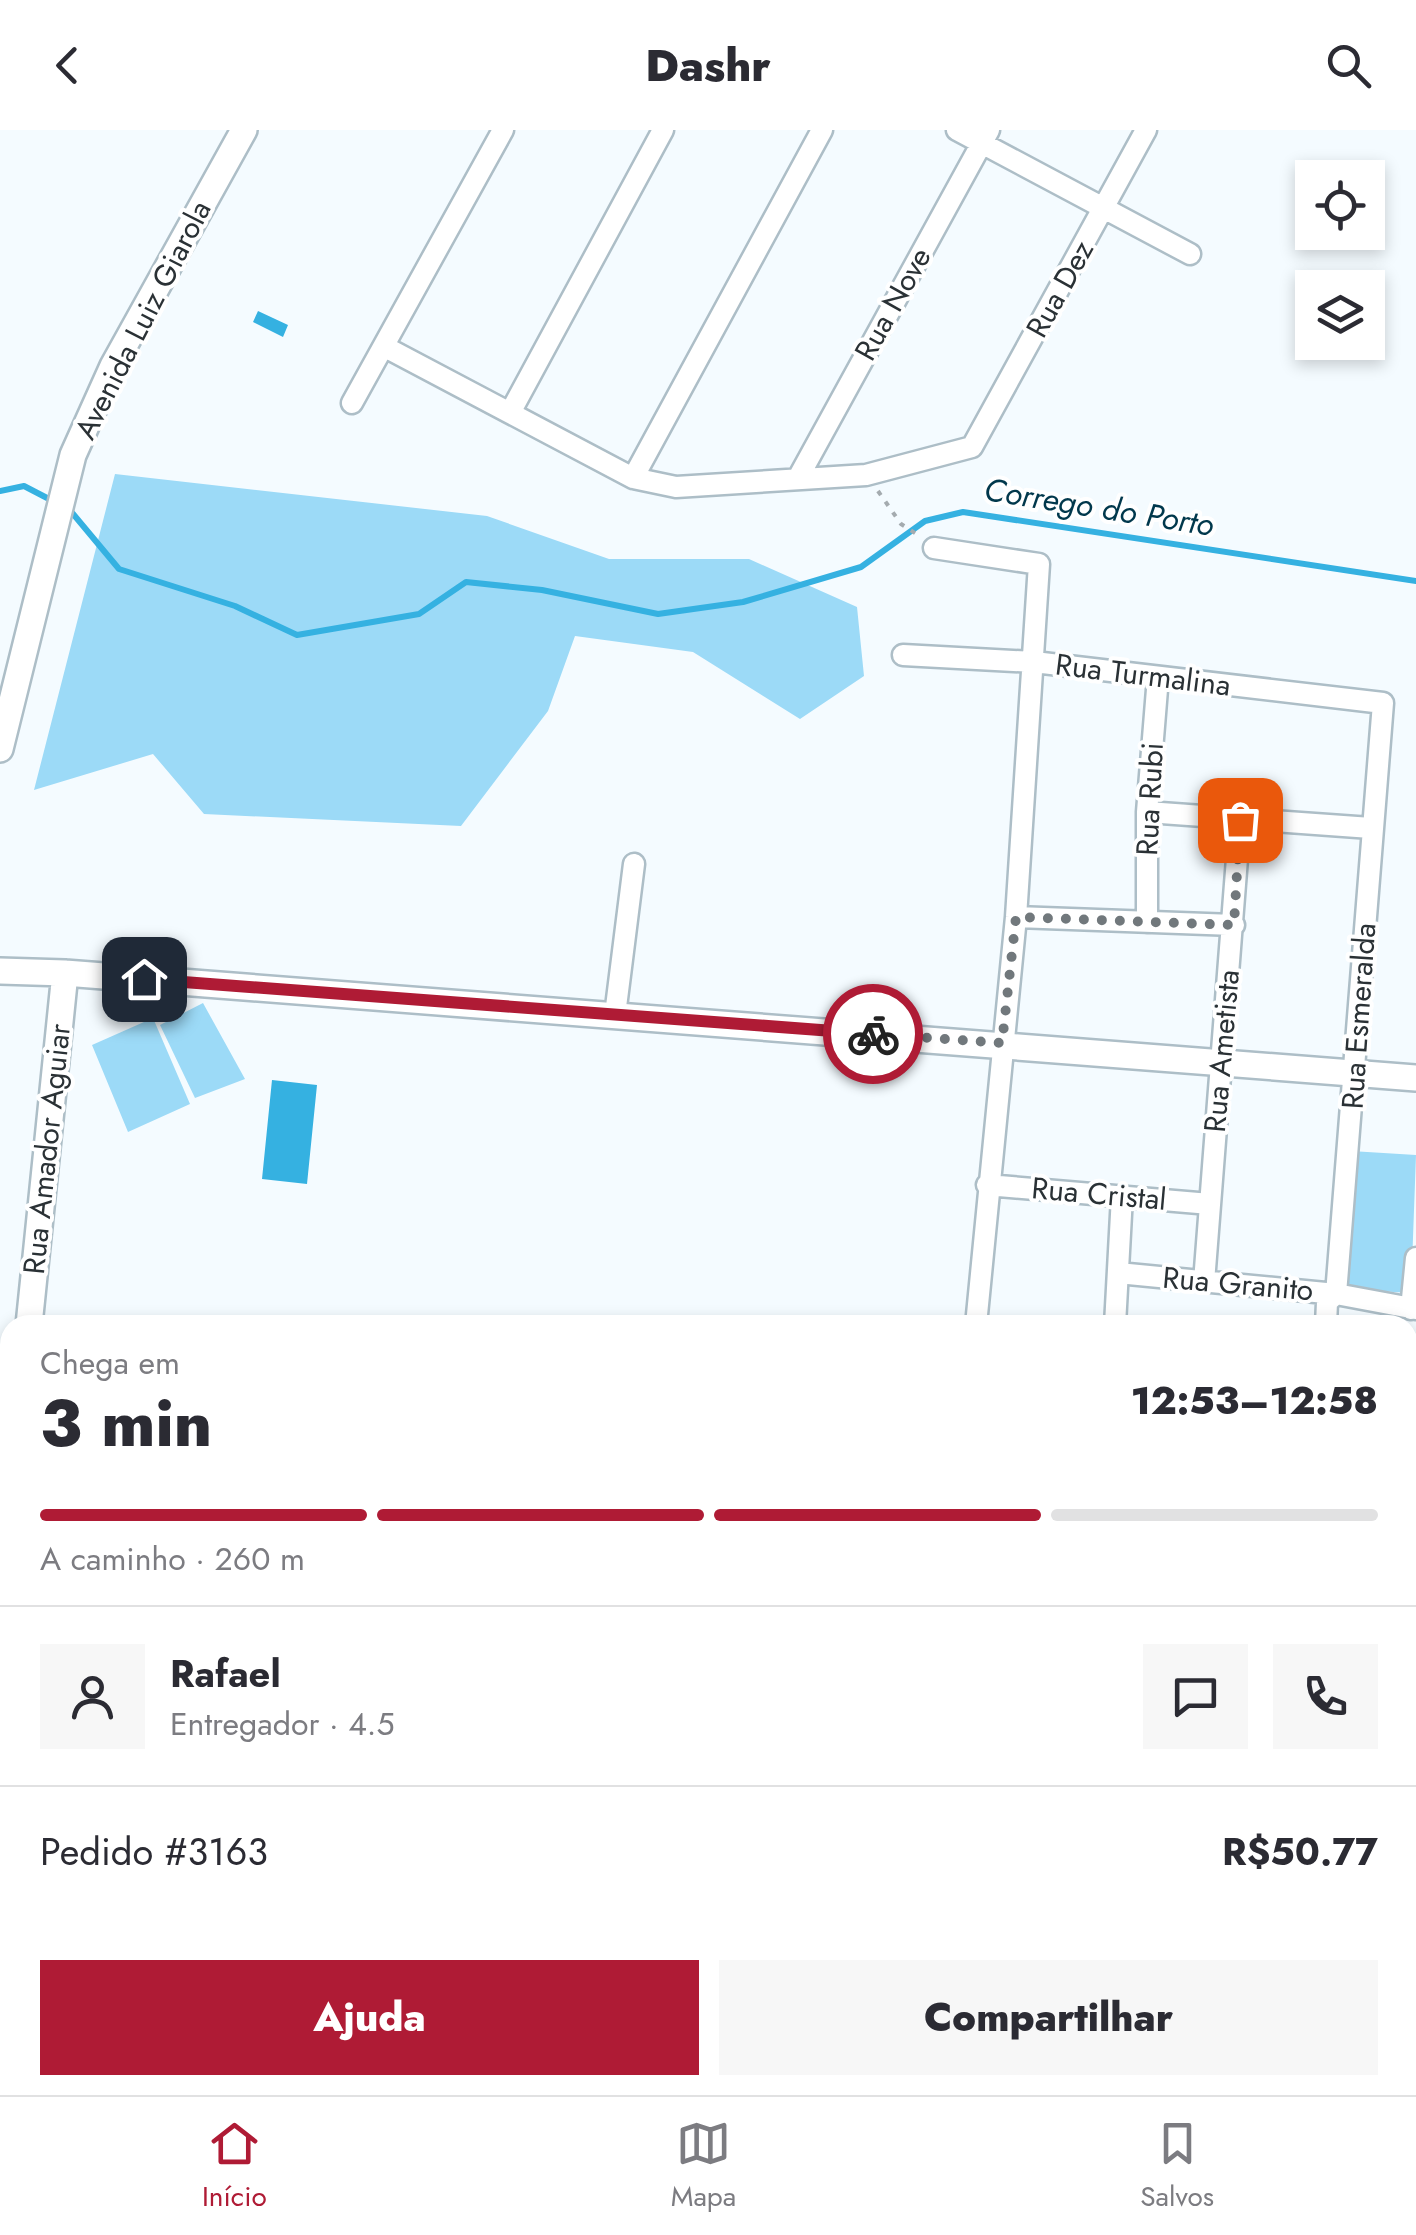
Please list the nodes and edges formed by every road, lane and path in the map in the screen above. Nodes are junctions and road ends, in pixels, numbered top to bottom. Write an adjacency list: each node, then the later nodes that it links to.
1 (244, 130): 21 (street, Avenida Luiz Giarola)
2 (503, 130): 10 (street)
3 (663, 130): 12 (street)
4 (822, 130): 14 (street)
5 (957, 130): 7 (street)
6 (1146, 130): 8 (street, Rua Dez)
7 (985, 137): 8 (street); 15 (street, Rua Nove)
8 (1104, 209): 9 (street); 13 (street, Rua Dez)
9 (1190, 254)
10 (385, 347): 11 (street); 12 (street)
11 (352, 403)
12 (511, 411): 14 (street)
13 (866, 475): 15 (street); 16 (path)
14 (633, 478): 15 (street)
15 (798, 478)
16 (932, 546): 18 (street)
17 (903, 656): 18 (street, Rua Turmalina)
18 (1034, 662): 19 (street, Rua Turmalina); 26 (street)
19 (1158, 677): 20 (street, Rua Turmalina); 22 (street, Rua Rubi)
20 (1384, 703): 24 (street, Rua Esmeralda)
21 (0, 749)
22 (1147, 812): 23 (street); 27 (street, Rua Rubi)
23 (1240, 820): 24 (street); 28 (street, Rua Ametista)
24 (1372, 828): 34 (street, Rua Esmeralda)
25 (634, 864): 31 (street)
26 (1016, 917): 27 (street); 32 (street)
27 (1147, 922): 28 (street)
28 (1234, 925): 33 (street, Rua Ametista)
29 (0, 972): 30 (street)
30 (65, 973): 31 (street); 44 (street, Rua Amador Aguiar)
31 (615, 1015): 32 (street)
32 (1002, 1043): 33 (street); 36 (street)
33 (1219, 1062): 34 (street); 38 (street, Rua Ametista)
34 (1355, 1073): 35 (street); 42 (street, Rua Esmeralda)
35 (1416, 1078)
36 (988, 1185): 37 (street, Rua Cristal); 45 (street)
37 (1122, 1196): 38 (street, Rua Cristal); 40 (street)
38 (1210, 1204): 41 (street, Rua Ametista)
39 (1416, 1258): 43 (street)
40 (1118, 1273): 41 (street, Rua Granito); 46 (street)
41 (1204, 1282): 42 (street, Rua Granito)
42 (1336, 1294): 43 (street, Rua Granito); 47 (street, Rua Esmeralda)
43 (1414, 1309)
44 (30, 1315)
45 (977, 1315)
46 (1116, 1315)
47 (1326, 1315)

